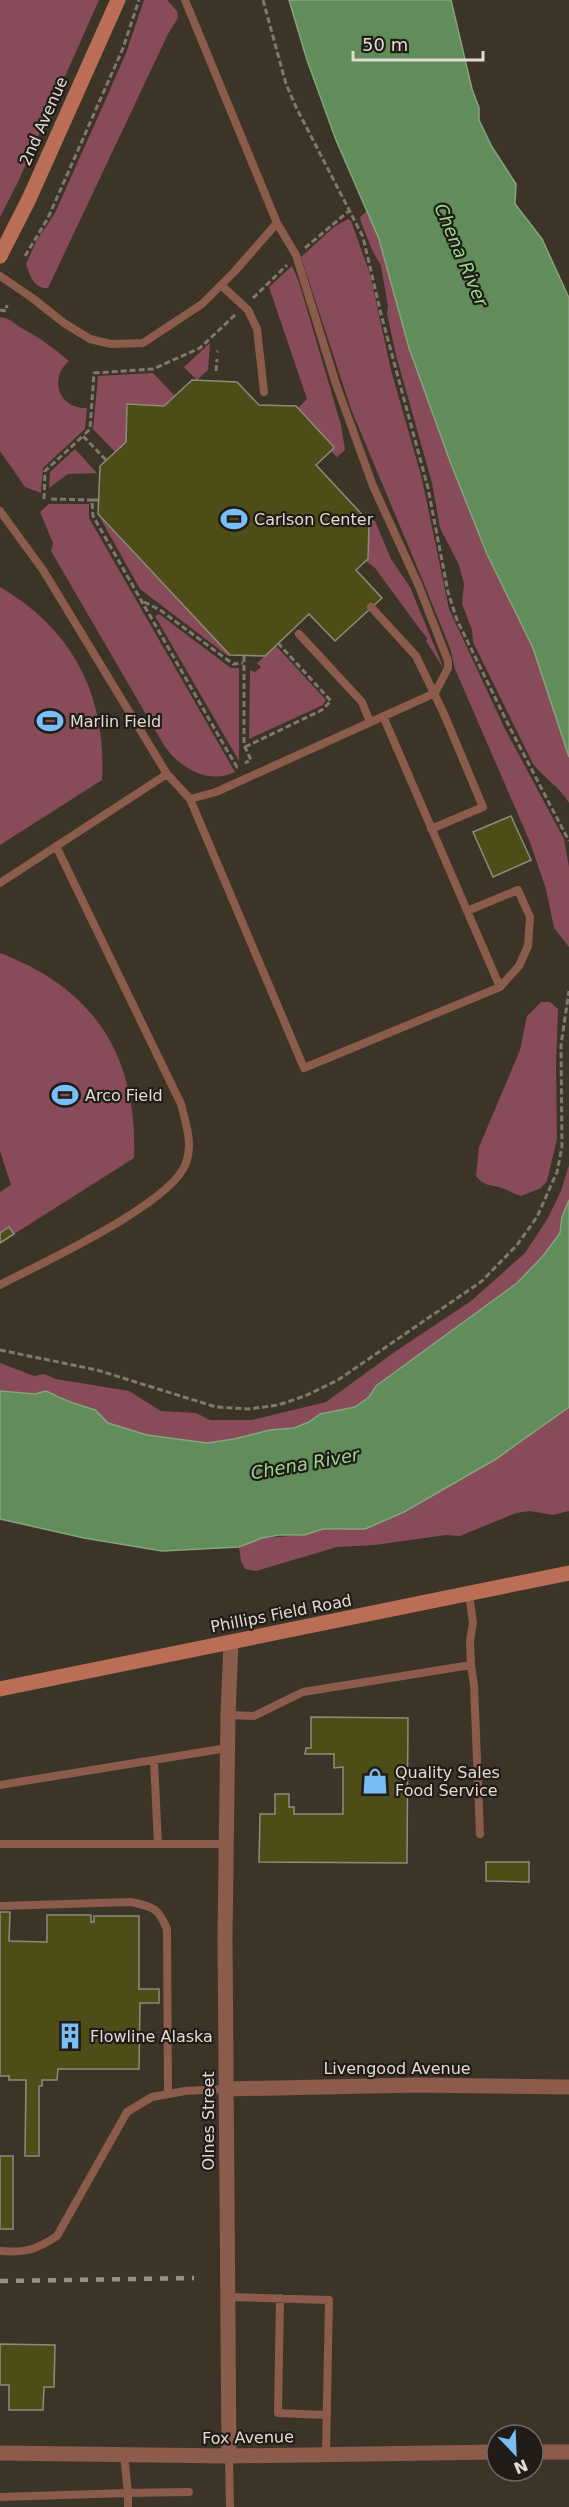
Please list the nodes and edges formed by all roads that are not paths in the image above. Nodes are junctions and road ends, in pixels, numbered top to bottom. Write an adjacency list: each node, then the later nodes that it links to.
1 (118, 0): 4 (street, 2nd Avenue)
2 (185, 0): 3 (lane)
3 (277, 223): 6 (lane); 11 (lane)
4 (0, 256)
5 (0, 276): 6 (lane)
6 (221, 285): 7 (lane)
7 (264, 392)
8 (2, 517): 14 (lane)
9 (371, 607): 11 (lane)
10 (299, 634): 13 (lane)
11 (435, 693): 12 (lane); 16 (lane)
12 (383, 716): 13 (lane); 16 (lane)
13 (370, 722): 15 (lane)
14 (167, 774): 15 (lane); 17 (lane)
15 (190, 799): 20 (lane)
16 (431, 829): 19 (lane)
17 (56, 846): 18 (lane); 21 (lane)
18 (0, 883)
19 (467, 911): 20 (lane); 20 (lane)
20 (500, 987)
21 (0, 1286)
22 (569, 1573): 23 (street, Phillips Field Road)
23 (469, 1594): 24 (street, Phillips Field Road); 25 (lane)
24 (231, 1642): 26 (street, Phillips Field Road); 27 (street, Olnes Street)
25 (471, 1665): 27 (lane); 31 (lane)
26 (0, 1689)
27 (228, 1715): 28 (street, Olnes Street)
28 (227, 1748): 29 (lane); 34 (street, Olnes Street)
29 (154, 1760): 30 (lane); 33 (lane)
30 (0, 1785)
31 (480, 1834)
32 (0, 1844): 33 (lane)
33 (158, 1844): 34 (lane)
34 (226, 1844): 37 (street, Olnes Street)
35 (0, 1906): 38 (lane)
36 (569, 2087): 37 (street, Livengood Avenue)
37 (225, 2089): 38 (lane); 40 (street, Olnes Street)
38 (168, 2094): 39 (lane)
39 (0, 2251)
40 (227, 2297): 41 (lane); 49 (street, Olnes Street)
41 (280, 2298): 42 (lane); 42 (lane)
42 (327, 2415): 47 (lane)
43 (485, 2452): 47 (street, Fox Avenue)
44 (545, 2452): 45 (street)
45 (569, 2452)
46 (0, 2453): 48 (street, Fox Avenue)
47 (326, 2453): 49 (street, Fox Avenue)
48 (124, 2455): 49 (street, Fox Avenue); 51 (lane)
49 (229, 2456): 54 (lane)
50 (189, 2492): 51 (lane)
51 (128, 2493): 52 (lane); 53 (lane)
52 (0, 2497)
53 (128, 2507)
54 (230, 2507)

